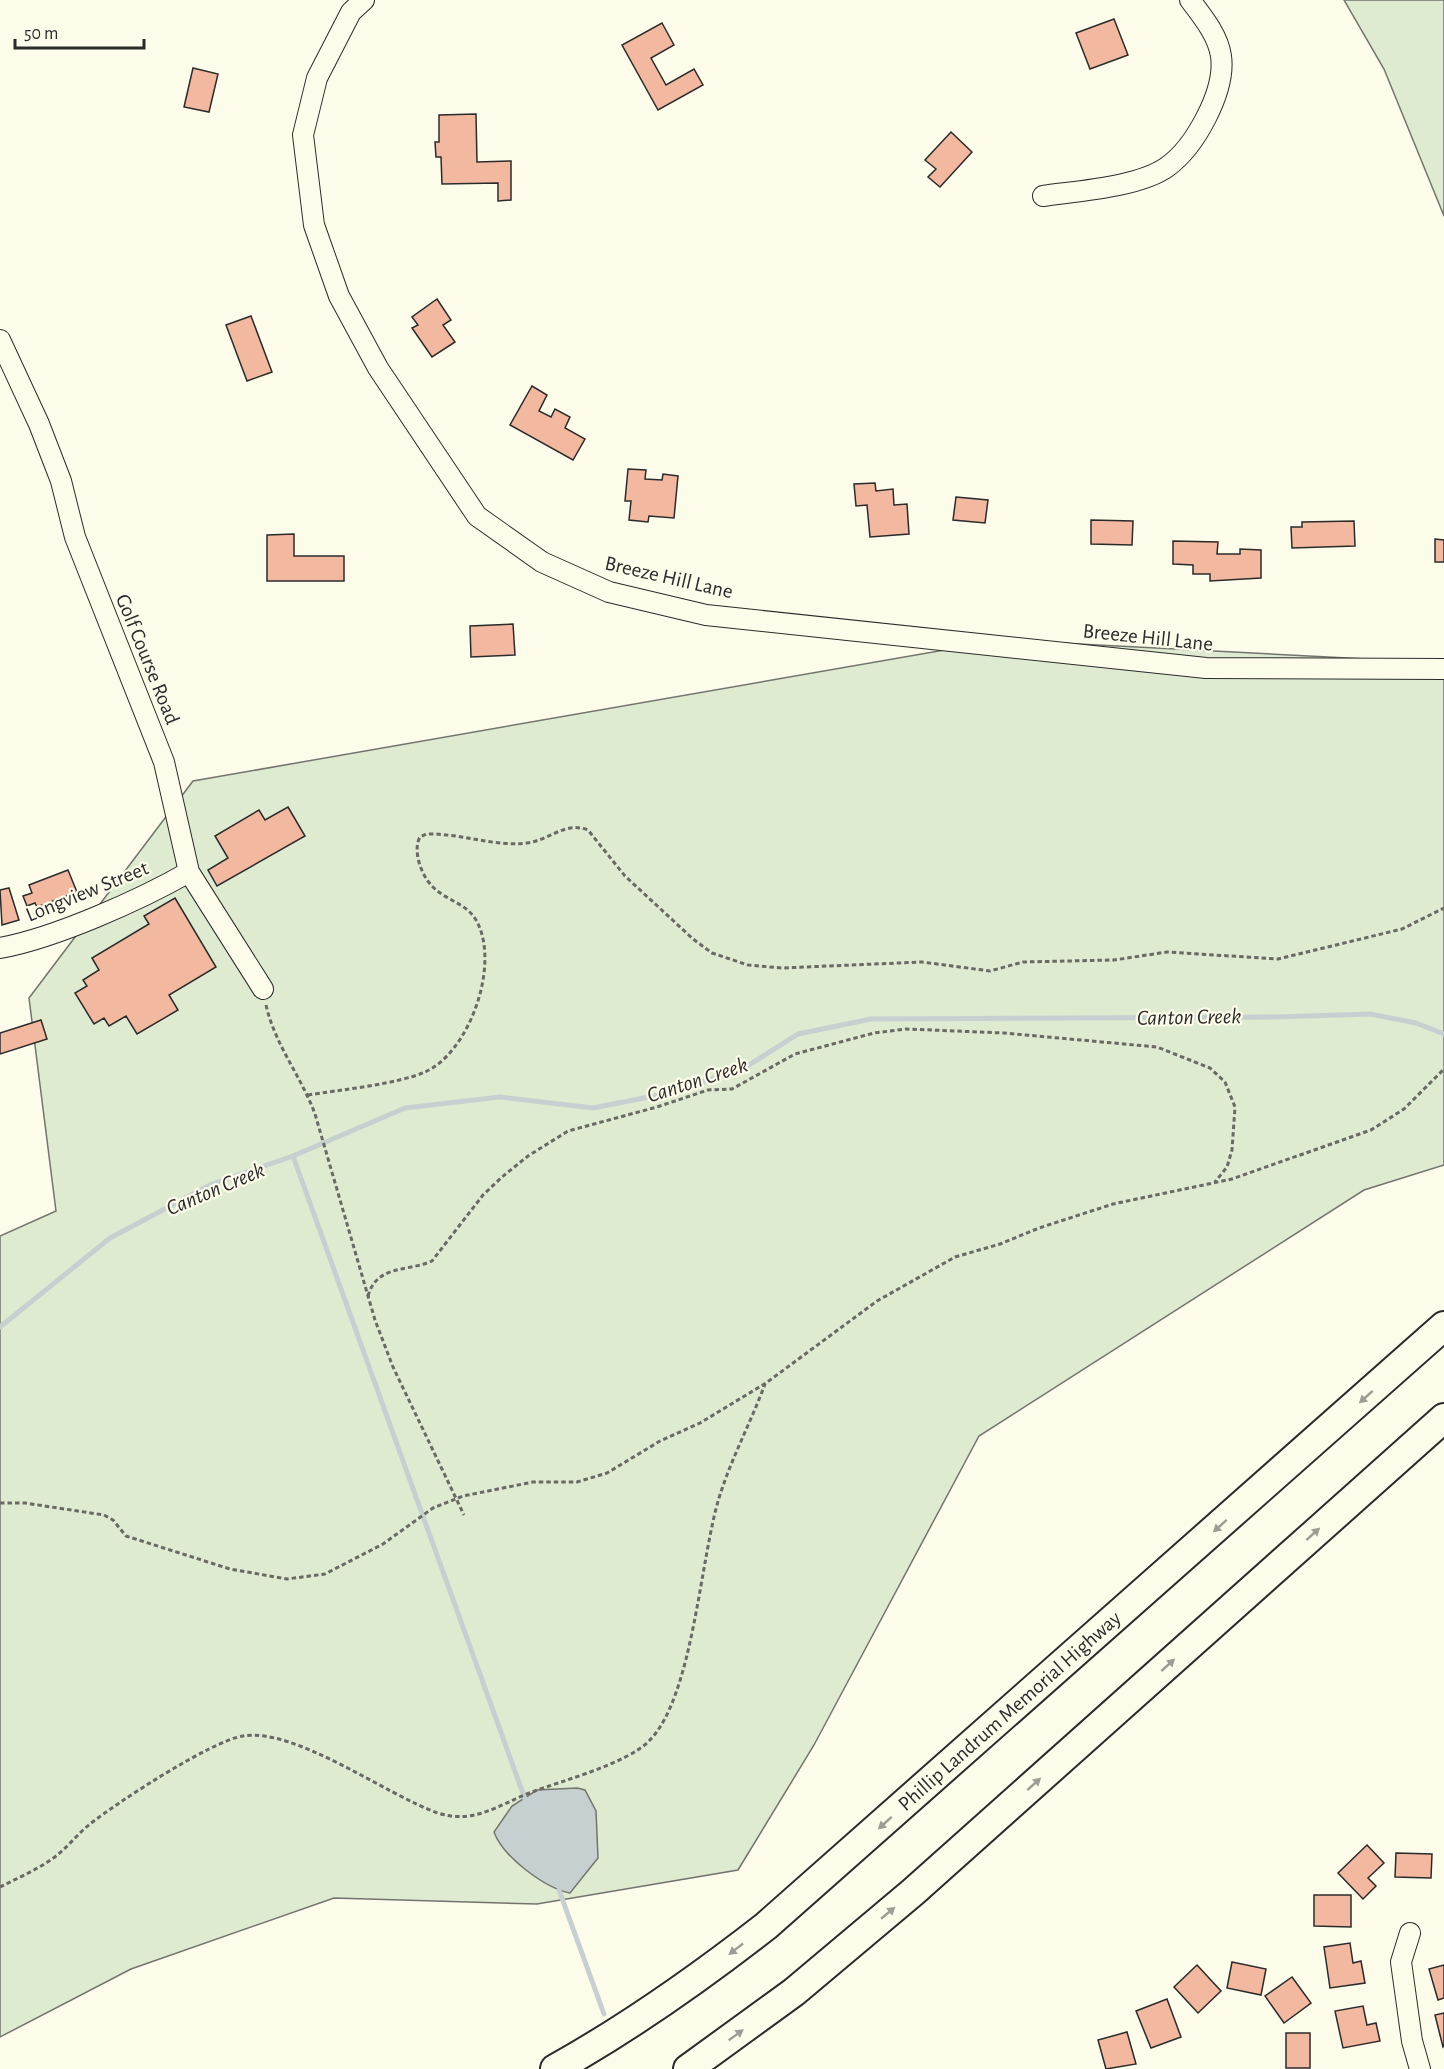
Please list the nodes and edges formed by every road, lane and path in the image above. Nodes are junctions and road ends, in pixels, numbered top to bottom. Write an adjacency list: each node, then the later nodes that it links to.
1 (364, 0): 5 (street, Breeze Hill Lane)
2 (1190, 0): 3 (street)
3 (1043, 196)
4 (0, 340): 6 (street, Golf Course Road)
5 (1444, 669)
6 (189, 872): 8 (street, Longview Street); 9 (street, Golf Course Road)
7 (1444, 908): 11 (path)
8 (0, 948)
9 (263, 989): 11 (path)
10 (1444, 1069): 12 (path)
11 (308, 1095): 13 (path)
12 (1213, 1183): 13 (path); 17 (path)
13 (368, 1296): 19 (path)
14 (1444, 1320): 16 (highway)
15 (1444, 1326): 16 (highway, Phillip Landrum Memorial Highway)
16 (1409, 1358): 24 (highway, Phillip Landrum Memorial Highway, one-way to 24)
17 (766, 1383): 19 (path); 22 (path)
18 (1444, 1419): 25 (highway, one-way to 18)
19 (457, 1499): 20 (path); 21 (path)
20 (0, 1503)
21 (464, 1515)
22 (0, 1887)
23 (1410, 1934): 26 (street)
24 (555, 2069)
25 (688, 2069)
26 (1420, 2069)

